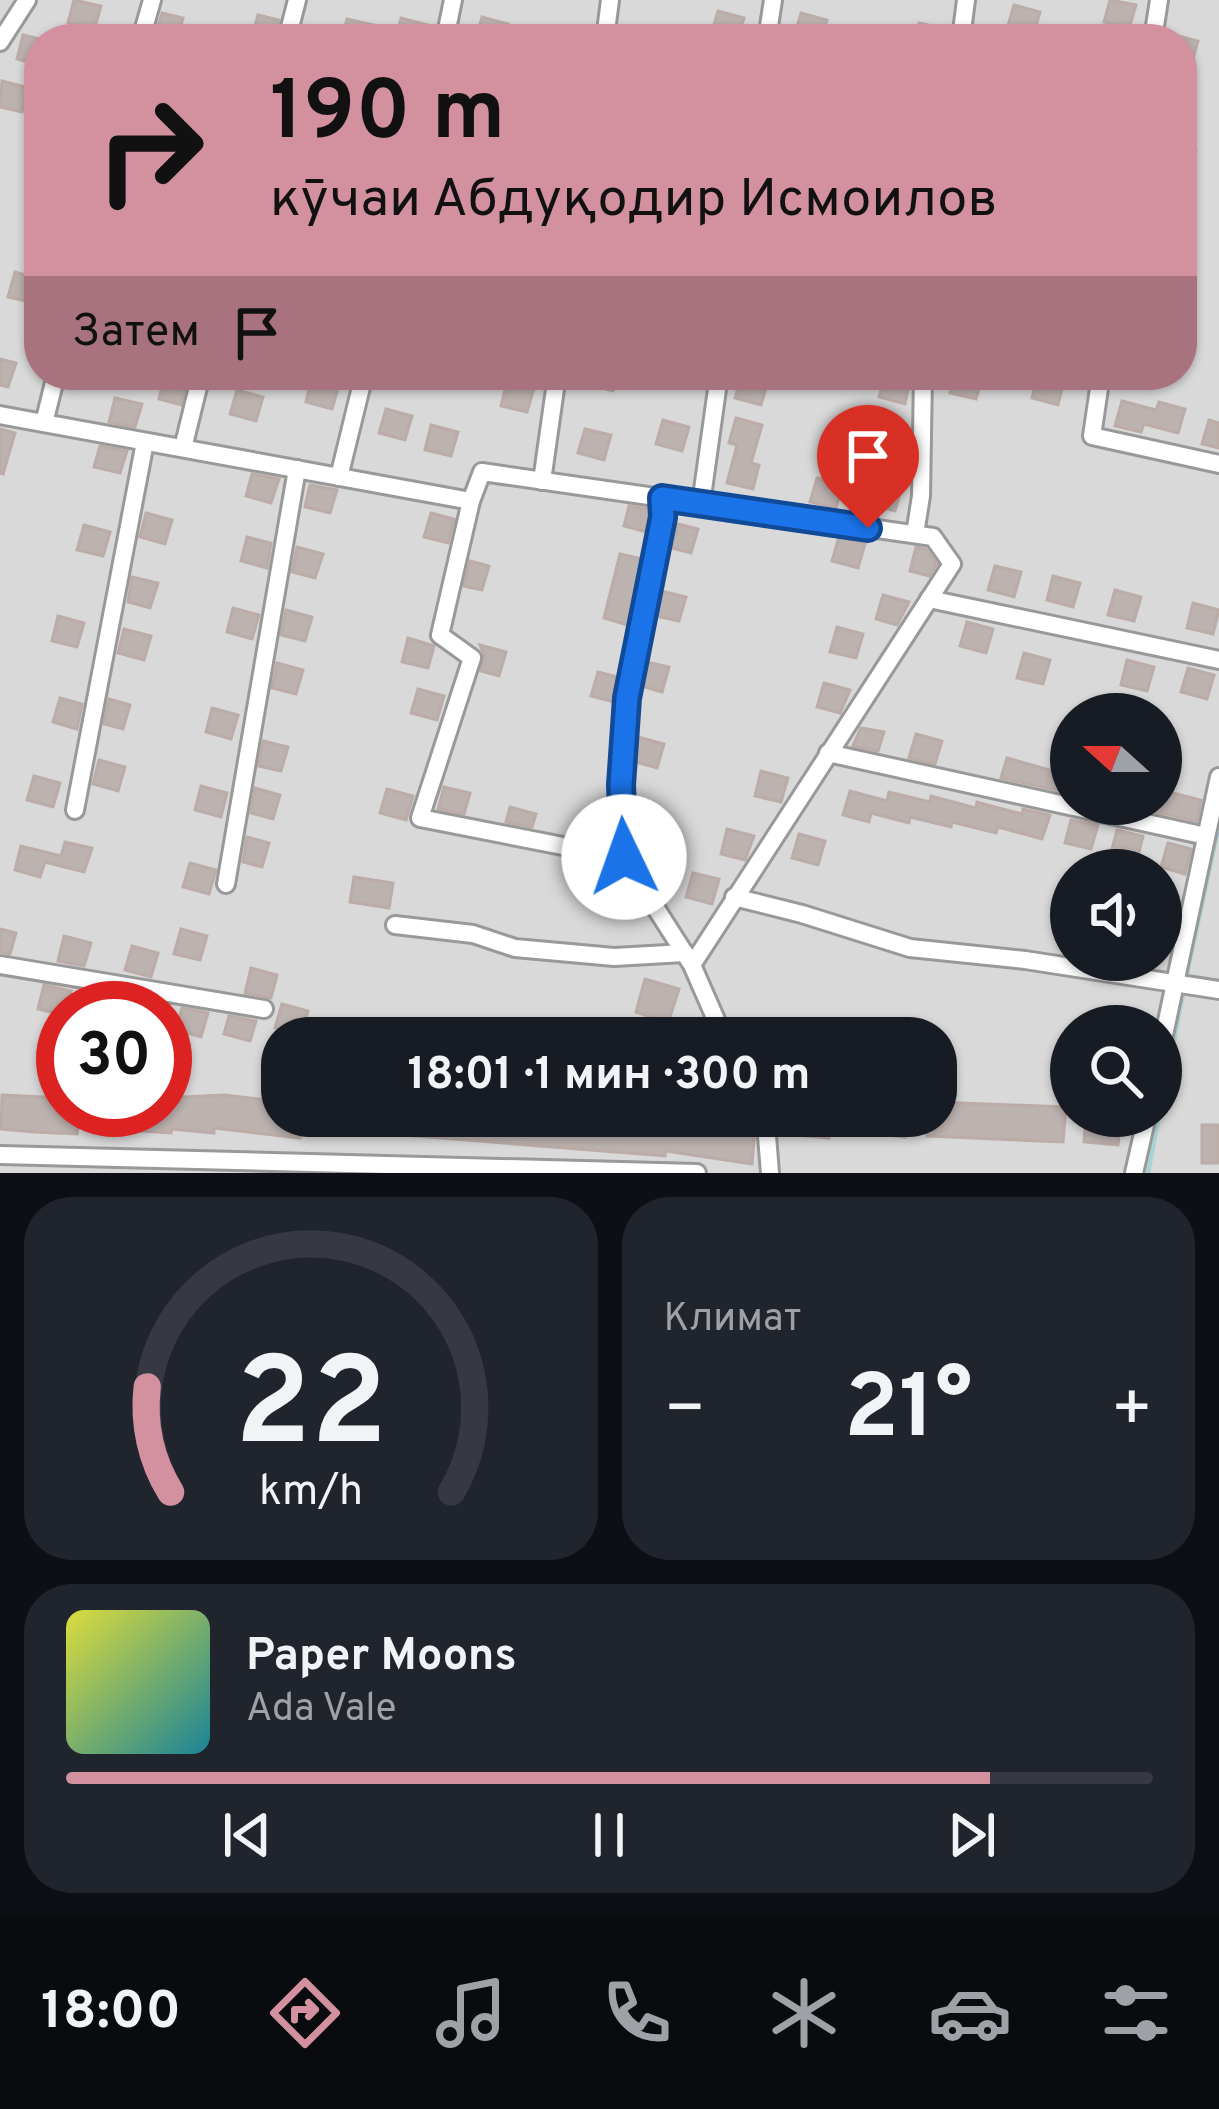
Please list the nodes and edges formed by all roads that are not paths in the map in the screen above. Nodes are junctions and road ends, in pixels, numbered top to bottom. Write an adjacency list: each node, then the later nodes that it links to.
1 (27, 0): 2 (street)
2 (0, 42)
3 (52, 390): 11 (street)
4 (197, 390): 13 (street)
5 (360, 390): 16 (street)
6 (555, 390): 17 (street)
7 (717, 390): 20 (street)
8 (923, 390): 21 (street)
9 (1099, 390): 14 (street)
10 (0, 415): 11 (street)
11 (44, 423): 12 (street)
12 (145, 442): 13 (street); 26 (street)
13 (183, 448): 15 (street)
14 (1219, 464)
15 (297, 470): 16 (street); 29 (street)
16 (339, 477): 19 (street)
17 (542, 481): 18 (street); 19 (street)
18 (662, 498): 20 (street); 28 (street)
19 (471, 501): 28 (street)
20 (701, 504): 21 (street)
21 (915, 534): 22 (street)
22 (929, 599): 23 (street); 24 (street)
23 (1219, 660)
24 (828, 753): 27 (street); 30 (street)
25 (1219, 777): 27 (street)
26 (75, 809)
27 (1212, 825): 34 (street)
28 (624, 857): 32 (street)
29 (226, 884)
30 (734, 897): 32 (street); 34 (street)
31 (395, 925): 32 (street)
32 (689, 959): 38 (street)
33 (0, 964): 37 (street)
34 (1181, 986): 35 (street); 36 (street)
35 (1219, 991)
36 (1175, 1005)
37 (264, 1009)
38 (715, 1017)
39 (766, 1137): 43 (street)
40 (1142, 1137): 44 (street)
41 (0, 1155): 42 (street)
42 (697, 1173)
43 (770, 1173)
44 (1134, 1173)

